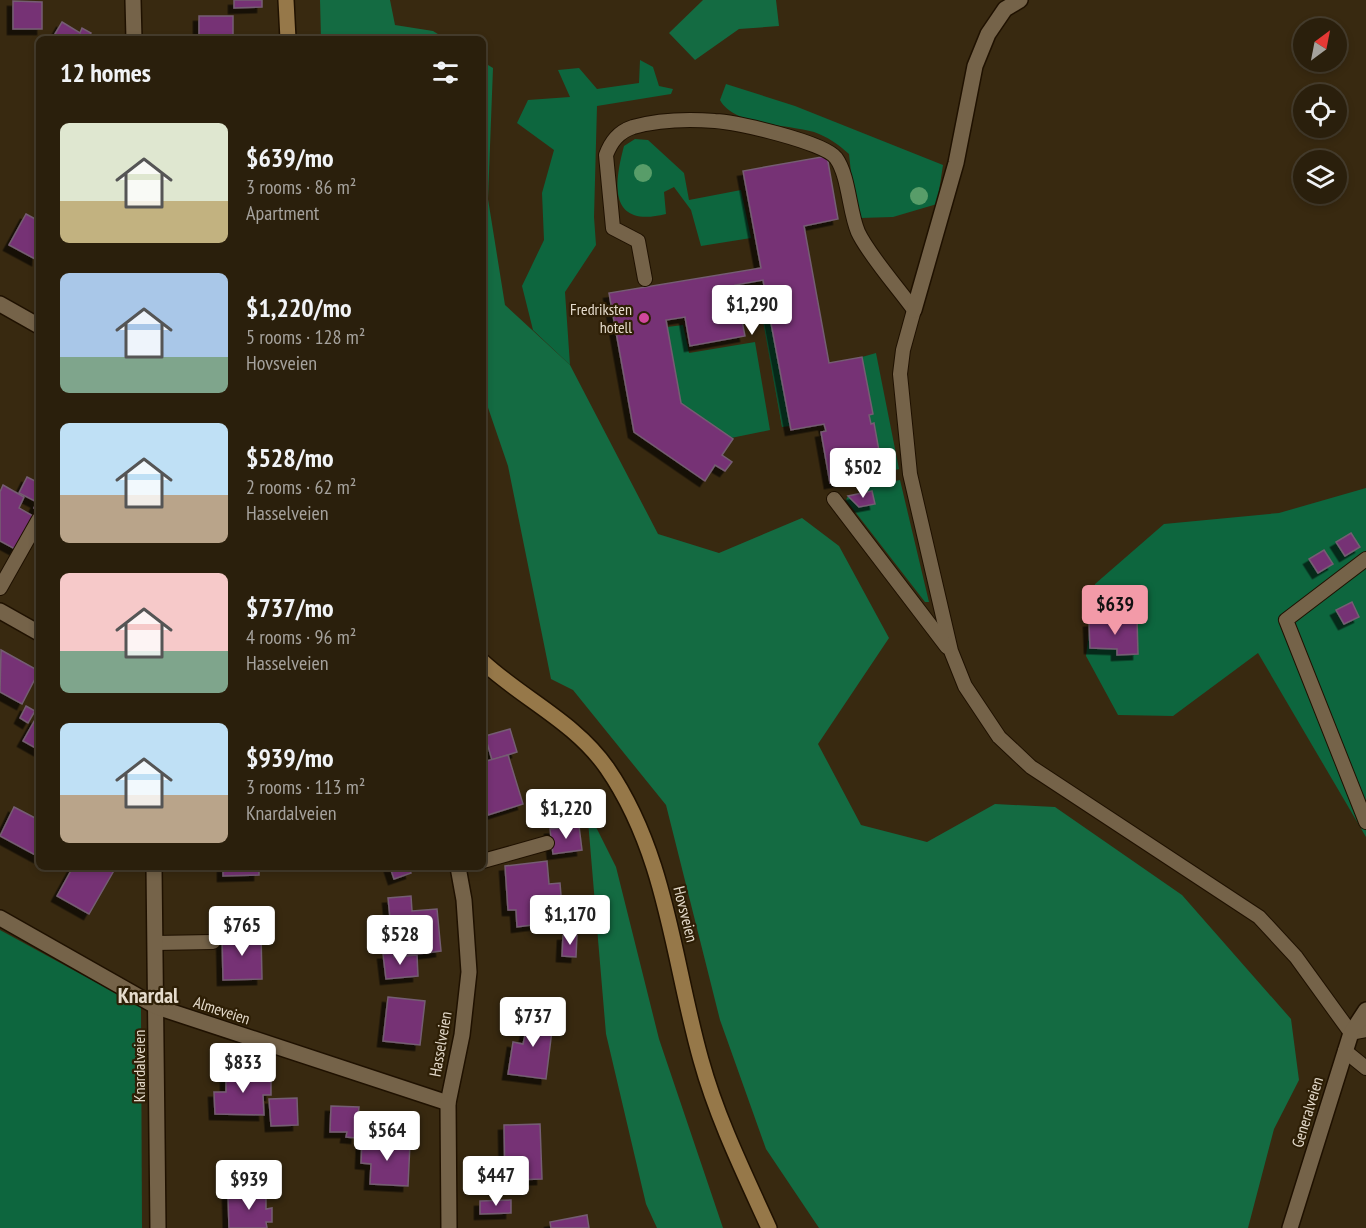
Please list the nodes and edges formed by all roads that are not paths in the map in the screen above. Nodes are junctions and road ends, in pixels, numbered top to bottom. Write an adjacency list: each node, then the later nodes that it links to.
1 (133, 0): 4 (street)
2 (286, 0): 5 (street)
3 (1020, 0): 8 (street)
4 (134, 36)
5 (288, 36)
6 (645, 279): 8 (lane)
7 (0, 304): 9 (street)
8 (914, 310): 16 (lane)
9 (36, 324)
10 (834, 499): 16 (lane)
11 (36, 524): 13 (lane)
12 (1366, 559): 18 (lane)
13 (0, 588)
14 (0, 611): 15 (street)
15 (36, 631)
16 (951, 651): 28 (lane)
17 (486, 664): 34 (street, Hovsveien)
18 (1366, 822)
19 (547, 843): 20 (lane)
20 (486, 860)
21 (154, 870): 25 (street, Knardalveien)
22 (460, 870): 31 (street, Hasselveien)
23 (0, 918): 26 (street, Almeveien)
24 (213, 942): 25 (lane)
25 (155, 943): 26 (street, Knardalveien)
26 (157, 1007): 31 (street, Almeveien); 32 (street, Knardalveien)
27 (1366, 1010): 28 (street, Generalveien)
28 (1359, 1031): 29 (street, Generalveien)
29 (1345, 1051): 30 (lane); 35 (street, Generalveien)
30 (1366, 1068)
31 (448, 1103): 33 (street, Hasselveien)
32 (158, 1228)
33 (449, 1228)
34 (770, 1228)
35 (1290, 1228)

